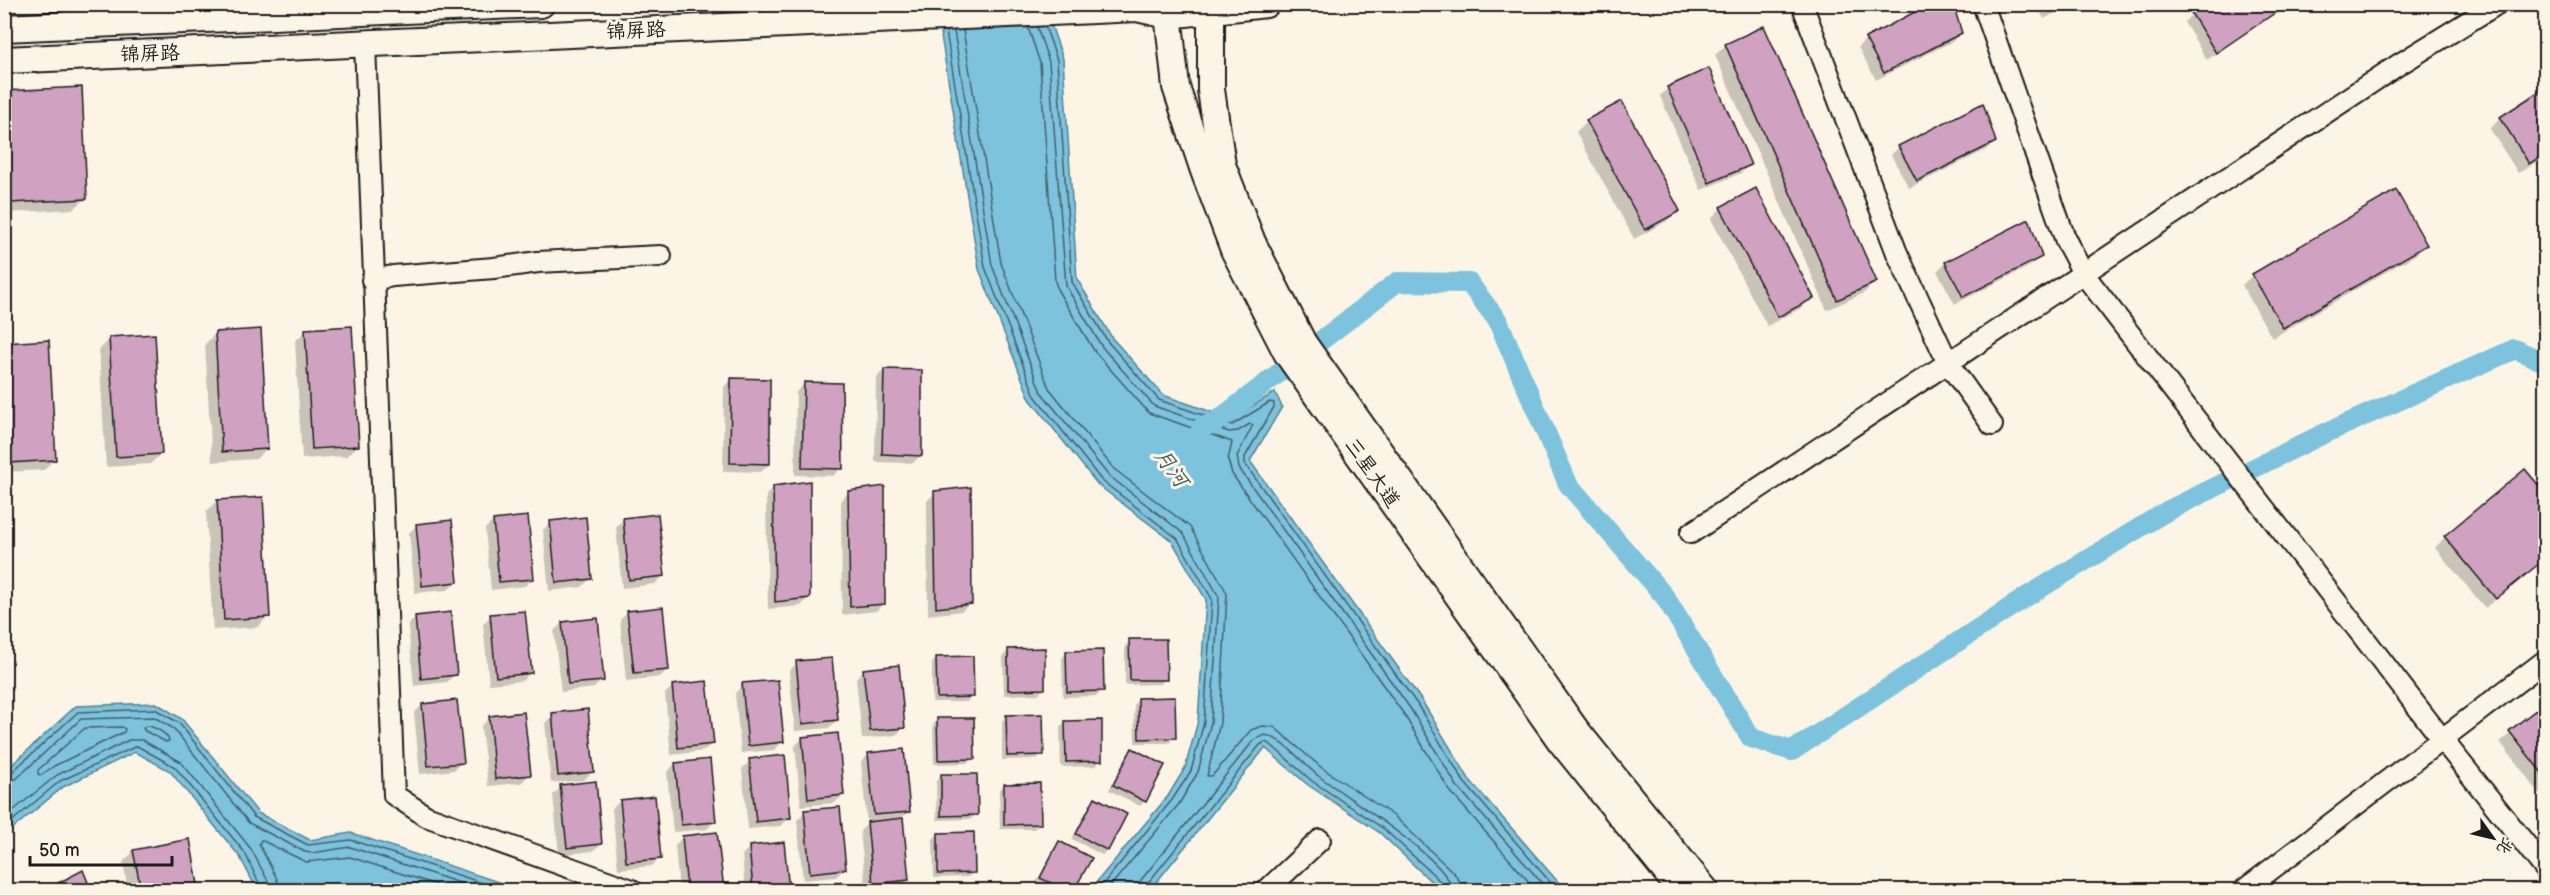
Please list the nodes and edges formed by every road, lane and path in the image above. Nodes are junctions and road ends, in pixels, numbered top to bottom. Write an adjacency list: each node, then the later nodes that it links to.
1 (541, 4): 8 (street, 锦屏路)
2 (1266, 4): 6 (street, 锦屏路)
3 (1802, 4): 15 (street)
4 (1983, 4): 12 (street)
5 (2497, 4): 12 (street)
6 (1211, 7): 7 (street, 锦屏路); 14 (street, 三星大道)
7 (1167, 10): 9 (street, 锦屏路); 14 (street, 三星大道)
8 (4, 28)
9 (365, 44): 10 (street, 锦屏路); 13 (street)
10 (4, 60)
11 (662, 256): 13 (street)
12 (2083, 273): 15 (street); 19 (street)
13 (372, 280): 22 (street)
14 (1300, 354): 24 (street, 三星大道); 25 (street, 三星大道)
15 (1948, 363): 16 (street); 17 (street)
16 (1992, 424)
17 (1691, 533)
18 (2546, 660): 19 (street)
19 (2442, 739): 21 (street); 26 (street)
20 (1320, 840): 23 (street)
21 (2546, 870)
22 (632, 891)
23 (1267, 891)
24 (1681, 891)
25 (1705, 891)
26 (2244, 891)

